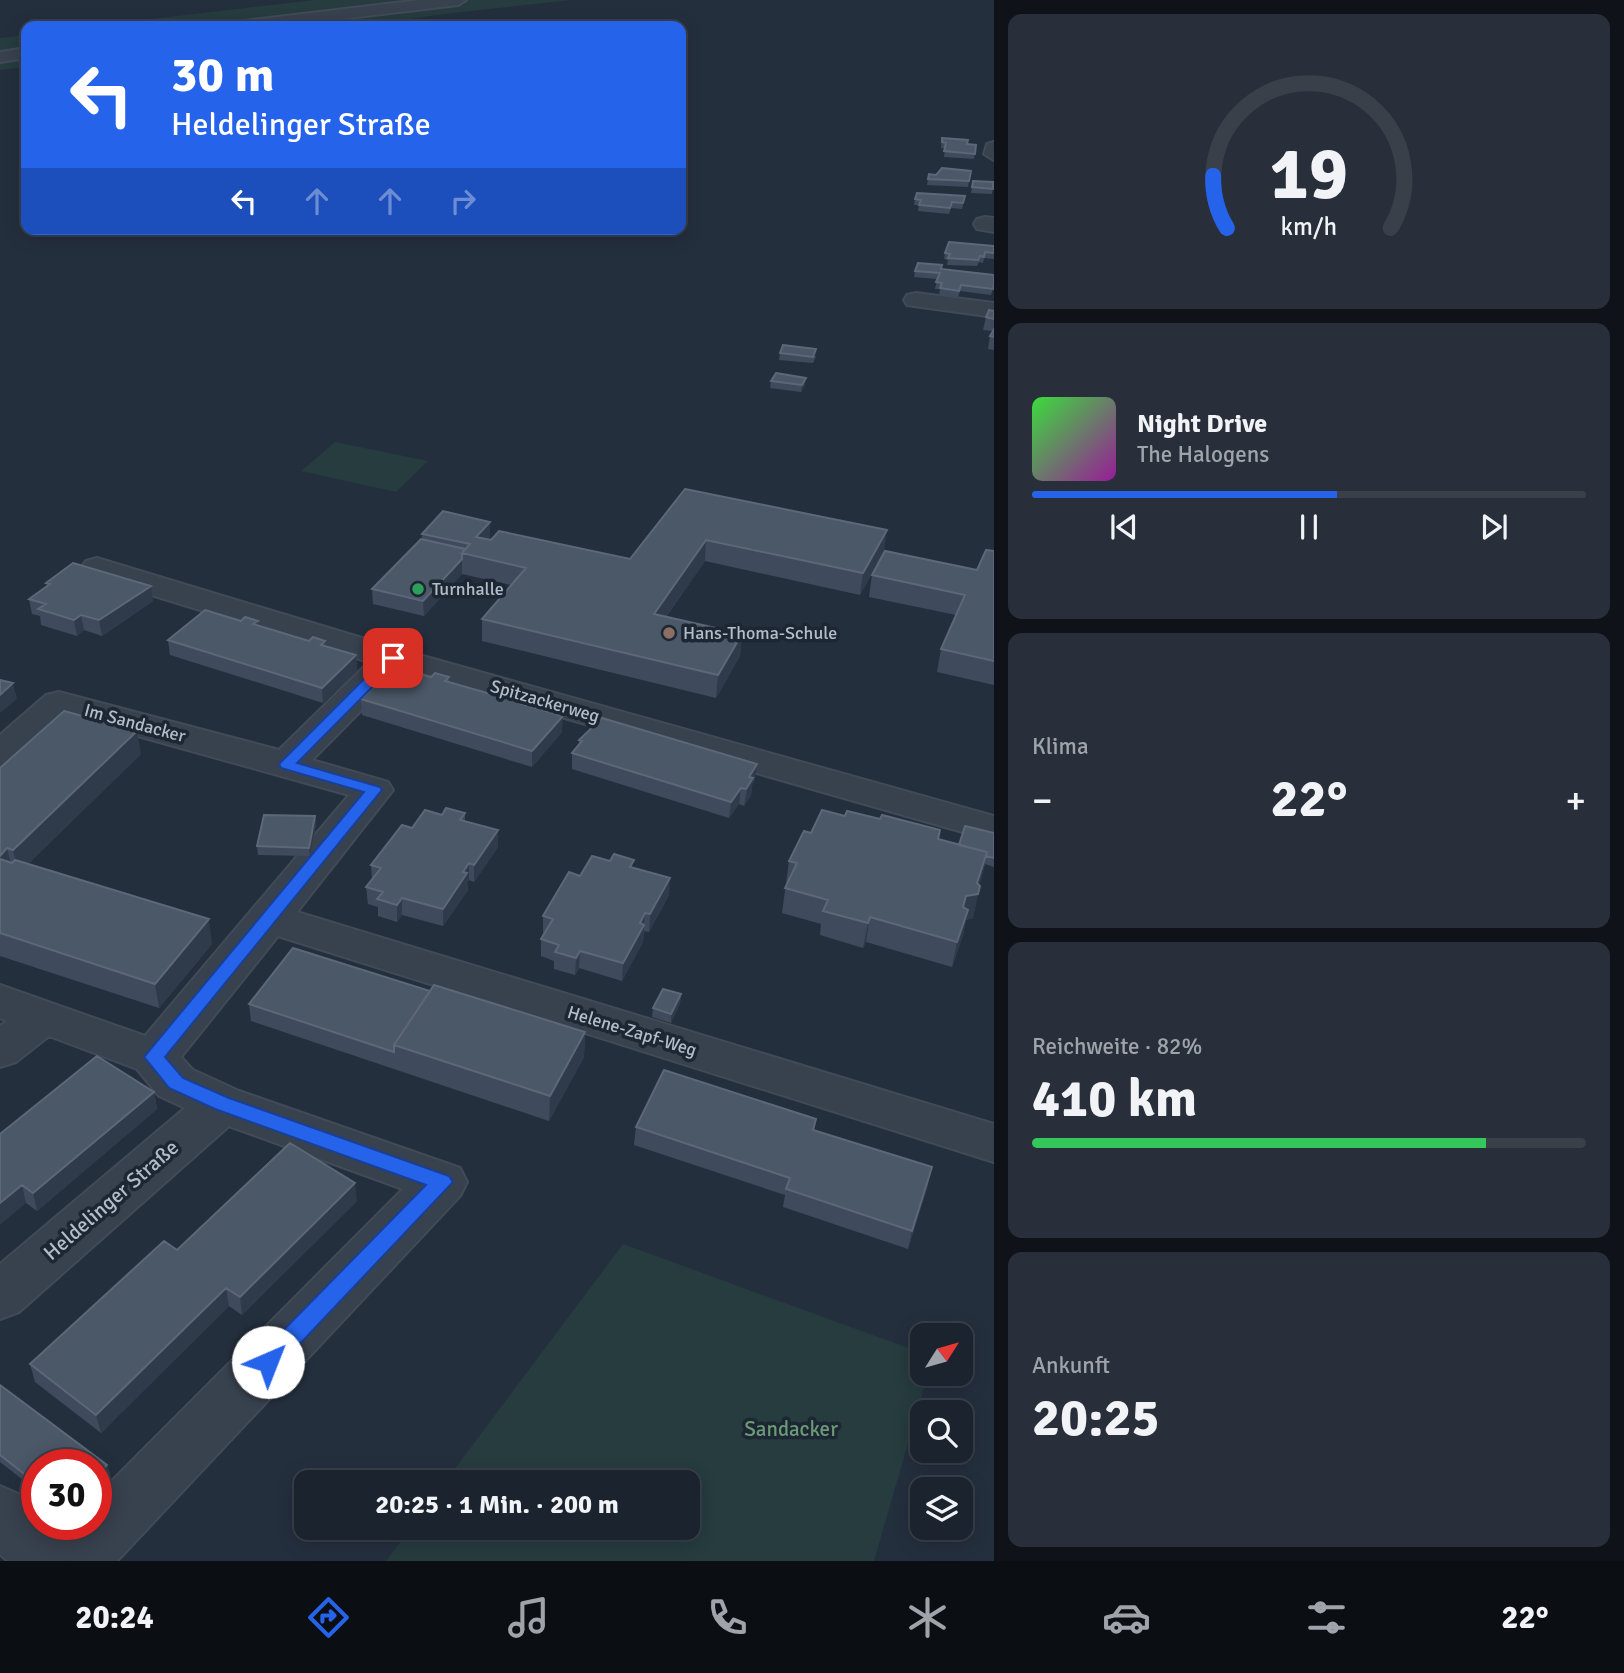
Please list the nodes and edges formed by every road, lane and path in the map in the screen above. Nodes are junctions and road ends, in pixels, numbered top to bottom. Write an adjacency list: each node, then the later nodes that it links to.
1 (458, 0): 2 (street)
2 (285, 21)
3 (21, 54): 4 (street)
4 (0, 57)
5 (994, 148): 6 (street)
6 (994, 154)
7 (916, 300): 8 (street)
8 (994, 310)
9 (97, 568): 10 (street, Spitzackerweg)
10 (393, 658): 12 (street); 13 (street, Spitzackerweg)
11 (0, 755): 12 (street, Im Sandacker)
12 (287, 764): 14 (street, Im Sandacker)
13 (994, 830)
14 (269, 918): 18 (street, Im Sandacker); 20 (street, Helene-Zapf-Weg)
15 (0, 1000): 16 (street)
16 (43, 1017): 17 (street); 18 (street)
17 (0, 1050)
18 (154, 1057): 19 (street)
19 (222, 1104): 21 (street, Heldelinger Straße); 24 (street)
20 (994, 1143)
21 (0, 1296)
22 (0, 1516): 23 (street)
23 (54, 1561)
24 (75, 1561)

